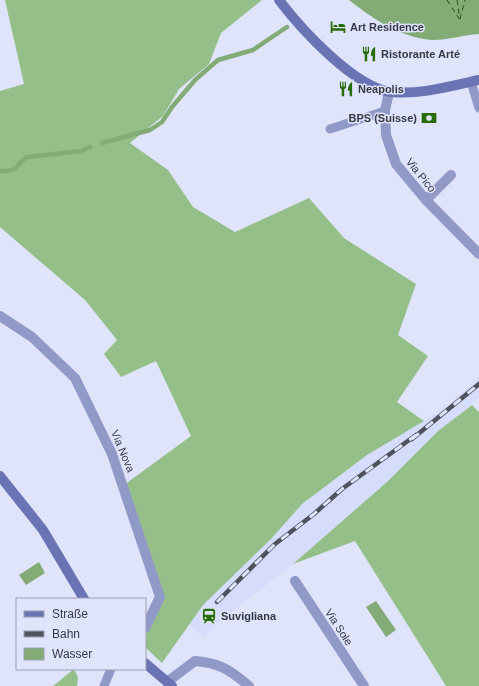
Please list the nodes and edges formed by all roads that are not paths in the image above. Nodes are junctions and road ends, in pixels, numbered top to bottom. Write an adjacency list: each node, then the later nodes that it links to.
1 (279, 0): 3 (main road)
2 (475, 81): 3 (main road); 4 (lane)
3 (389, 92): 5 (street, Via Pico)
4 (479, 108)
5 (385, 111): 6 (lane); 8 (street, Via Pico)
6 (330, 129)
7 (451, 175): 8 (street)
8 (426, 200): 9 (street, Via Pico)
9 (479, 254)
10 (0, 316): 14 (street, Via Nova)
11 (0, 476): 13 (main road)
12 (295, 581): 20 (street, Via Sole)
13 (83, 598)
14 (146, 626)
15 (146, 664): 17 (main road)
16 (111, 670): 18 (lane)
17 (170, 684): 19 (street)
18 (104, 686)
19 (249, 686)
20 (364, 686)

